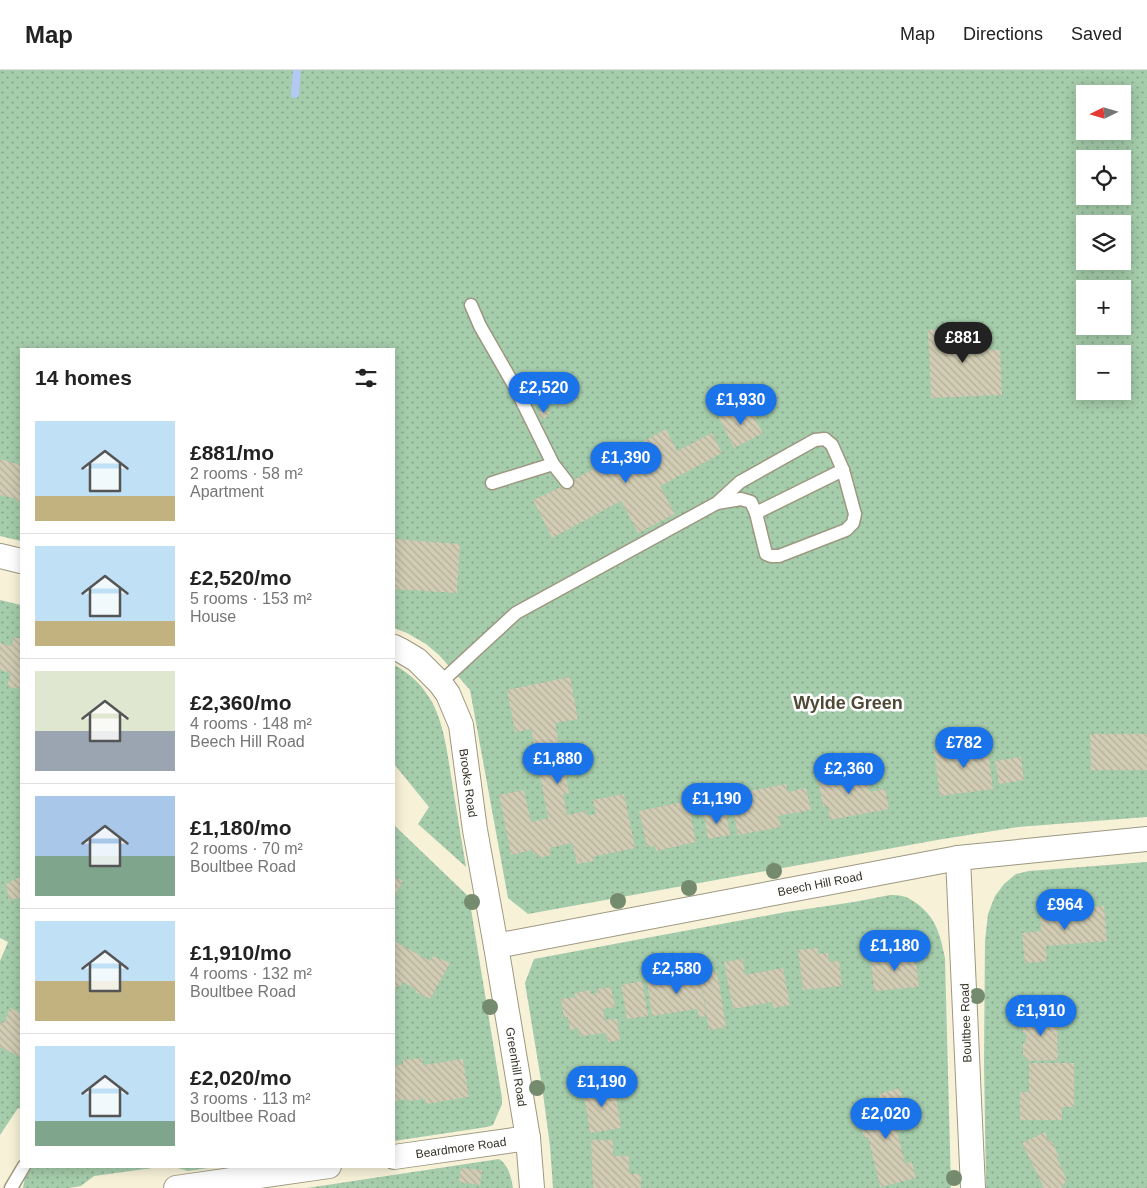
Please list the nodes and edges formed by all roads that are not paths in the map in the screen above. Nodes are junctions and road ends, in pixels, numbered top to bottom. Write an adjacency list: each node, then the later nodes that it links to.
1 (471, 305): 2 (lane)
2 (553, 464): 4 (lane); 5 (lane)
3 (842, 470): 6 (lane); 7 (lane); 7 (lane)
4 (567, 482)
5 (492, 483)
6 (717, 503): 7 (lane); 11 (lane)
7 (756, 513)
8 (0, 556): 9 (street)
9 (20, 560)
10 (395, 648): 11 (street, Brooks Road)
11 (440, 683): 14 (street, Brooks Road)
12 (1147, 838): 13 (street, Beech Hill Road)
13 (958, 858): 14 (street, Beech Hill Road); 22 (street, Boultbee Road)
14 (496, 946): 15 (street, Greenhill Road)
15 (528, 1138): 16 (street, Beardmore Road); 21 (street, Greenhill Road)
16 (395, 1157)
17 (23, 1168): 19 (lane)
18 (315, 1168): 20 (street)
19 (11, 1188)
20 (176, 1188)
21 (532, 1188)
22 (973, 1188)

